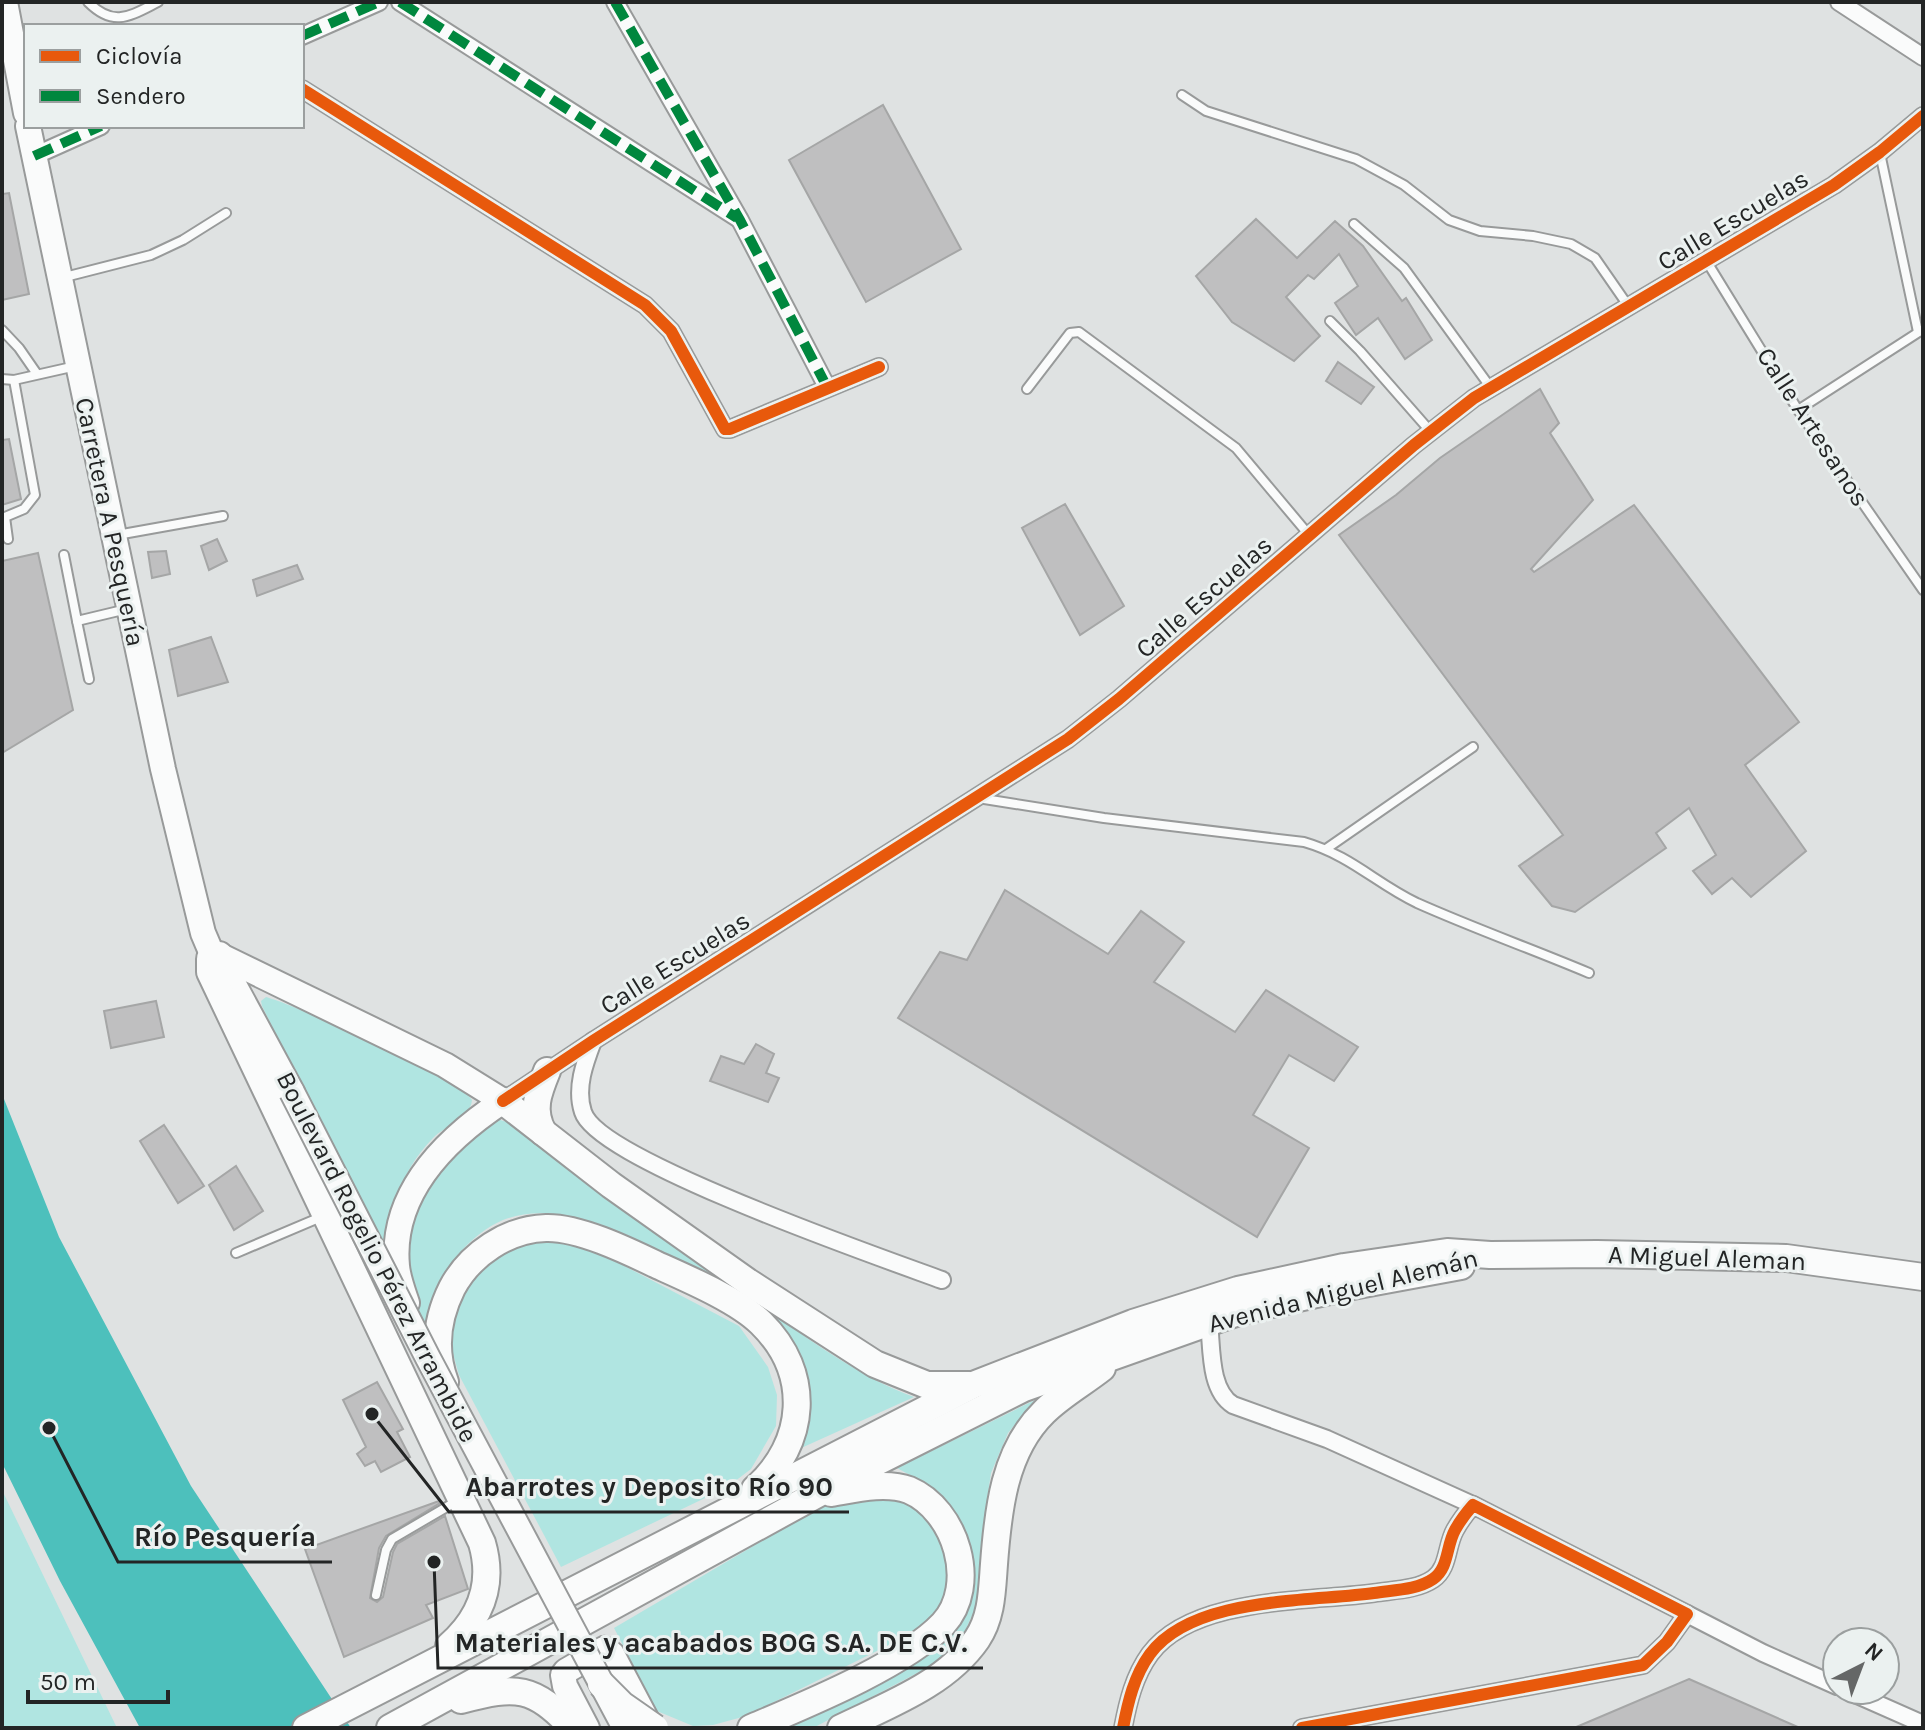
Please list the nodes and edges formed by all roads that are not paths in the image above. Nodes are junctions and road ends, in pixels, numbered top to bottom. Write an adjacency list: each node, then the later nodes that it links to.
1 (5, 2): 9 (main road)
2 (88, 2): 3 (lane)
3 (158, 2)
4 (379, 2): 8 (street)
5 (400, 2): 20 (street)
6 (615, 2): 20 (street)
7 (1839, 2): 10 (street)
8 (304, 35)
9 (9, 51): 13 (main road)
10 (1923, 57)
11 (304, 90): 33 (street)
12 (1182, 95): 24 (lane)
13 (24, 106)
14 (1923, 116): 17 (street, Calle Escuelas)
15 (28, 128): 18 (main road, Carretera A Pesquería)
16 (97, 128): 18 (street)
17 (1880, 152): 22 (street, Calle Escuelas); 27 (lane)
18 (34, 156): 23 (main road, Carretera A Pesquería)
19 (226, 213): 23 (lane)
20 (740, 220): 33 (street)
21 (1354, 224): 34 (lane)
22 (1707, 262): 24 (street, Calle Escuelas); 36 (lane, Calle Artesanos)
23 (60, 278): 28 (main road, Carretera A Pesquería)
24 (1629, 308): 34 (street, Calle Escuelas)
25 (1330, 321): 37 (lane)
26 (2, 330): 30 (lane)
27 (1921, 331): 36 (lane)
28 (77, 366): 30 (lane); 39 (main road, Carretera A Pesquería)
29 (879, 367): 33 (street)
30 (37, 374): 32 (lane)
31 (2, 379): 32 (lane)
32 (14, 380): 41 (lane)
33 (827, 387)
34 (1491, 388): 37 (street, Calle Escuelas)
35 (1027, 389): 40 (lane)
36 (1798, 410): 43 (lane, Calle Artesanos)
37 (1431, 432): 40 (street, Calle Escuelas)
38 (223, 516): 39 (lane)
39 (114, 535): 44 (main road, Carretera A Pesquería)
40 (1310, 535): 48 (street, Calle Escuelas)
41 (8, 539)
42 (64, 555): 45 (lane)
43 (1923, 590)
44 (128, 609): 45 (lane); 50 (main road, Carretera A Pesquería)
45 (77, 621): 46 (lane)
46 (89, 679)
47 (1473, 747): 49 (lane)
48 (978, 798): 49 (lane); 52 (street, Calle Escuelas)
49 (1326, 849): 51 (lane)
50 (215, 956): 54 (main road, Boulevard Rogelio Pérez Arrambide); 55 (main road); 57 (main road)
51 (1589, 973)
52 (593, 1041): 53 (street, Calle Escuelas); 62 (street)
53 (547, 1071): 55 (street, Calle Escuelas); 56 (main road)
54 (288, 1094): 64 (main road, Boulevard Rogelio Pérez Arrambide, bridge); 87 (main road, Boulevard Rogelio Pérez Arrambide)
55 (503, 1101): 56 (main road); 64 (main road, bridge)
56 (543, 1132): 66 (main road)
57 (325, 1215): 58 (lane); 69 (main road)
58 (236, 1253)
59 (1490, 1255): 60 (main road, Avenida Miguel Alemán); 61 (main road, A Miguel Aleman)
60 (1346, 1277): 63 (main road, Avenida Miguel Alemán); 66 (main road, Avenida Miguel Alemán)
61 (1923, 1277)
62 (942, 1280)
63 (1209, 1322): 65 (main road, Avenida Miguel Alemán); 70 (street)
64 (411, 1325): 67 (main road, Boulevard Rogelio Pérez Arrambide, bridge)
65 (1124, 1350): 68 (main road, Avenida Miguel Alemán); 90 (main road)
66 (973, 1385): 71 (main road, Avenida Miguel Alemán)
67 (453, 1405): 71 (main road, bridge); 73 (main road, Boulevard Rogelio Pérez Arrambide, bridge)
68 (815, 1496): 75 (main road, Avenida Miguel Alemán); 81 (main road)
69 (461, 1498): 72 (lane); 76 (main road)
70 (1473, 1505): 74 (street); 91 (street)
71 (735, 1508): 73 (main road, Avenida Miguel Alemán)
72 (376, 1595)
73 (556, 1599): 75 (main road, Boulevard Rogelio Pérez Arrambide, bridge); 76 (main road, Avenida Miguel Alemán)
74 (1687, 1614): 77 (street); 92 (street)
75 (572, 1629): 78 (main road, Boulevard Rogelio Pérez Arrambide, bridge); 80 (main road, Avenida Miguel Alemán)
76 (433, 1661): 83 (main road, Avenida Miguel Alemán)
77 (1821, 1679)
78 (601, 1684): 88 (main road, Boulevard Rogelio Pérez Arrambide, bridge); 89 (main road, bridge)
79 (1882, 1706): 82 (street)
80 (421, 1711): 84 (main road, Avenida Miguel Alemán); 85 (main road)
81 (761, 1724)
82 (1923, 1724)
83 (306, 1728)
84 (390, 1728)
85 (573, 1728)
86 (587, 1728): 89 (main road)
87 (611, 1728)
88 (625, 1728)
89 (653, 1728)
90 (841, 1728)
91 (1123, 1728)
92 (1302, 1728)

